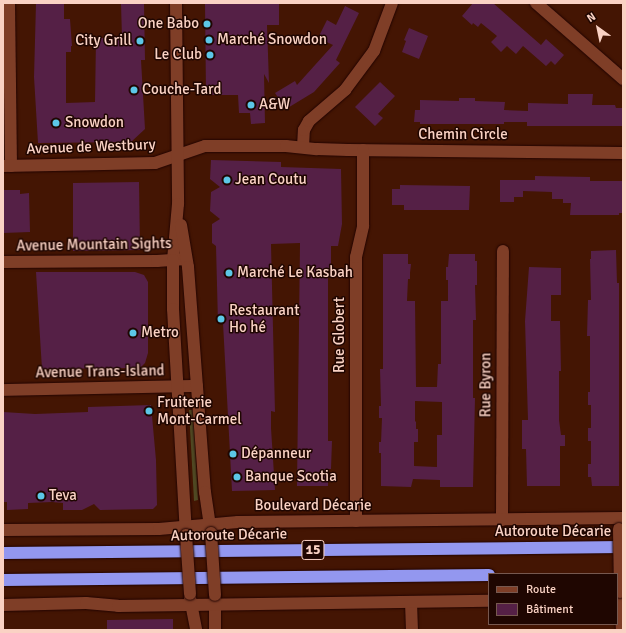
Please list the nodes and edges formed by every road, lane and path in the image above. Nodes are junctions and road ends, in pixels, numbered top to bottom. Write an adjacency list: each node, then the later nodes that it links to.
1 (9, 3): 10 (street)
2 (176, 3): 9 (street)
3 (392, 3): 6 (street)
4 (536, 3): 5 (street)
5 (623, 79)
6 (303, 147): 7 (street, Chemin Circle); 9 (street, Chemin Circle)
7 (363, 150): 8 (street, Chemin Circle); 20 (street, Rue Globert)
8 (623, 153)
9 (178, 155): 10 (street, Avenue de Westbury); 11 (street)
10 (7, 166)
11 (178, 204): 13 (street); 14 (street)
12 (503, 251): 19 (street, Rue Byron)
13 (186, 259): 14 (street, Avenue Mountain Sights); 16 (street)
14 (173, 260): 15 (street, Avenue Mountain Sights); 17 (street)
15 (3, 262)
16 (197, 386): 17 (street, Avenue Trans-Island); 22 (street)
17 (177, 387): 18 (street, Avenue Trans-Island); 24 (street)
18 (3, 390)
19 (502, 520): 20 (street, Boulevard Décarie); 21 (street, Boulevard Décarie)
20 (356, 522): 22 (street, Boulevard Décarie)
21 (620, 522): 32 (street, bridge)
22 (210, 529): 24 (street, Boulevard Décarie); 30 (street, bridge)
23 (3, 530): 24 (street, Boulevard Décarie)
24 (186, 531): 29 (street, bridge)
25 (623, 547): 26 (highway, Autoroute Décarie / 15)
26 (3, 553)
27 (488, 575): 28 (highway, 15)
28 (3, 580)
29 (191, 600): 30 (street); 34 (street); 35 (street)
30 (215, 600): 33 (street); 36 (street)
31 (488, 601): 33 (street)
32 (620, 601): 38 (street)
33 (411, 602): 37 (street)
34 (3, 605)
35 (196, 630)
36 (215, 630)
37 (412, 630)
38 (622, 630)

